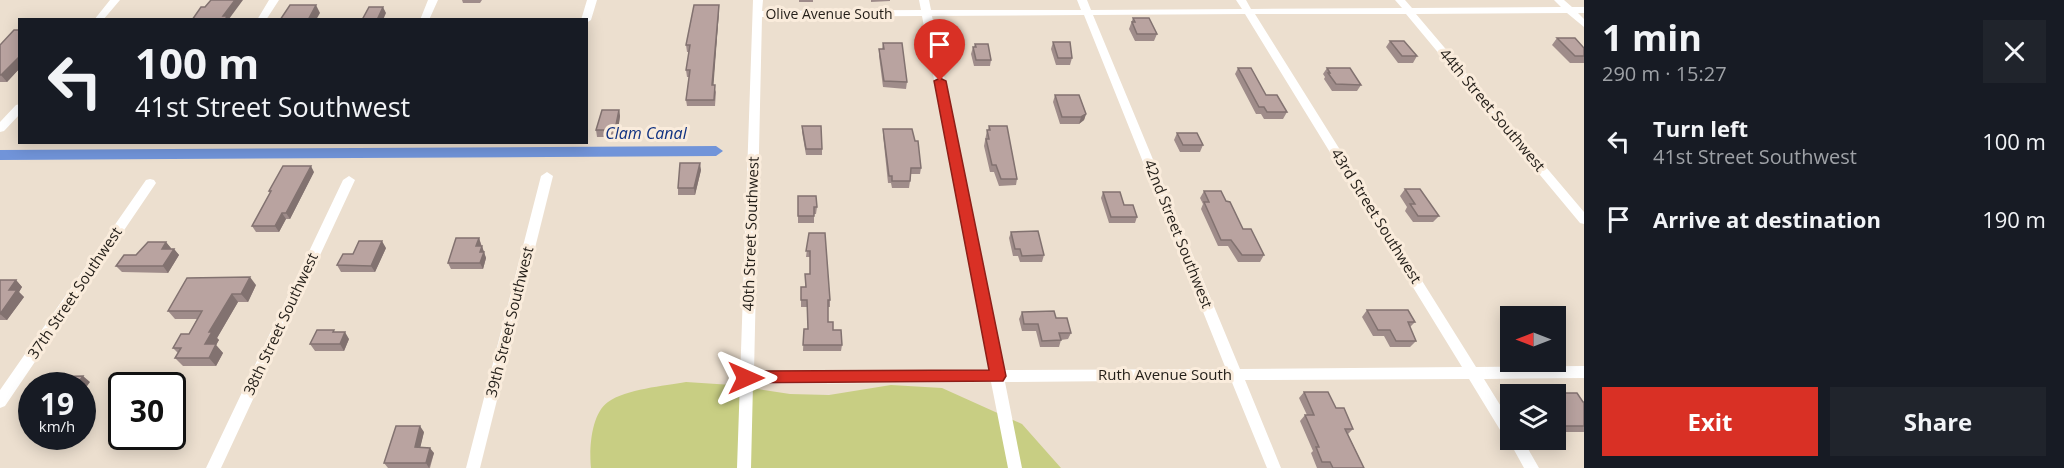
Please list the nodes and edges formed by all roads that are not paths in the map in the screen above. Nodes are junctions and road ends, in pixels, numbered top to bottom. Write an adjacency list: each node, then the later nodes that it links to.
1 (115, 0): 18 (street)
2 (274, 0): 19 (street)
3 (433, 0): 20 (street)
4 (592, 0): 21 (street)
5 (758, 0): 17 (street, 40th Street Southwest)
6 (924, 0): 15 (street)
7 (1082, 0): 16 (street, 42nd Street Southwest)
8 (1241, 0): 14 (street, 43rd Street Southwest)
9 (1400, 0): 13 (street, 44th Street Southwest)
10 (1559, 0): 11 (street)
11 (1570, 10): 12 (street, Olive Avenue South); 13 (street, Olive Avenue South); 22 (street)
12 (1584, 10)
13 (1409, 11): 14 (street, Olive Avenue South); 28 (street, 44th Street Southwest)
14 (1248, 12): 16 (street, Olive Avenue South); 29 (street, 43rd Street Southwest)
15 (926, 13): 16 (street, Olive Avenue South); 17 (street, Olive Avenue South); 32 (street)
16 (1088, 13): 31 (street, 42nd Street Southwest)
17 (758, 14): 33 (street, 40th Street Southwest)
18 (100, 18)
19 (262, 18)
20 (425, 18)
21 (587, 18)
22 (1584, 24)
23 (18, 109): 24 (street)
24 (0, 128)
25 (548, 176): 38 (street, 39th Street Southwest)
26 (349, 180): 37 (street, 38th Street Southwest)
27 (150, 183): 34 (street, 37th Street Southwest)
28 (1584, 220)
29 (1473, 372): 30 (street, Ruth Avenue South); 31 (street, Ruth Avenue South); 35 (street, 43rd Street Southwest)
30 (1584, 372)
31 (1235, 375): 32 (street, Ruth Avenue South); 41 (street, 42nd Street Southwest)
32 (998, 376): 33 (street, Ruth Avenue South); 40 (street)
33 (746, 378): 39 (street, 40th Street Southwest)
34 (0, 402)
35 (1500, 417)
36 (1521, 450): 42 (street)
37 (213, 468)
38 (473, 468)
39 (744, 468)
40 (1015, 468)
41 (1274, 468)
42 (1532, 468)

